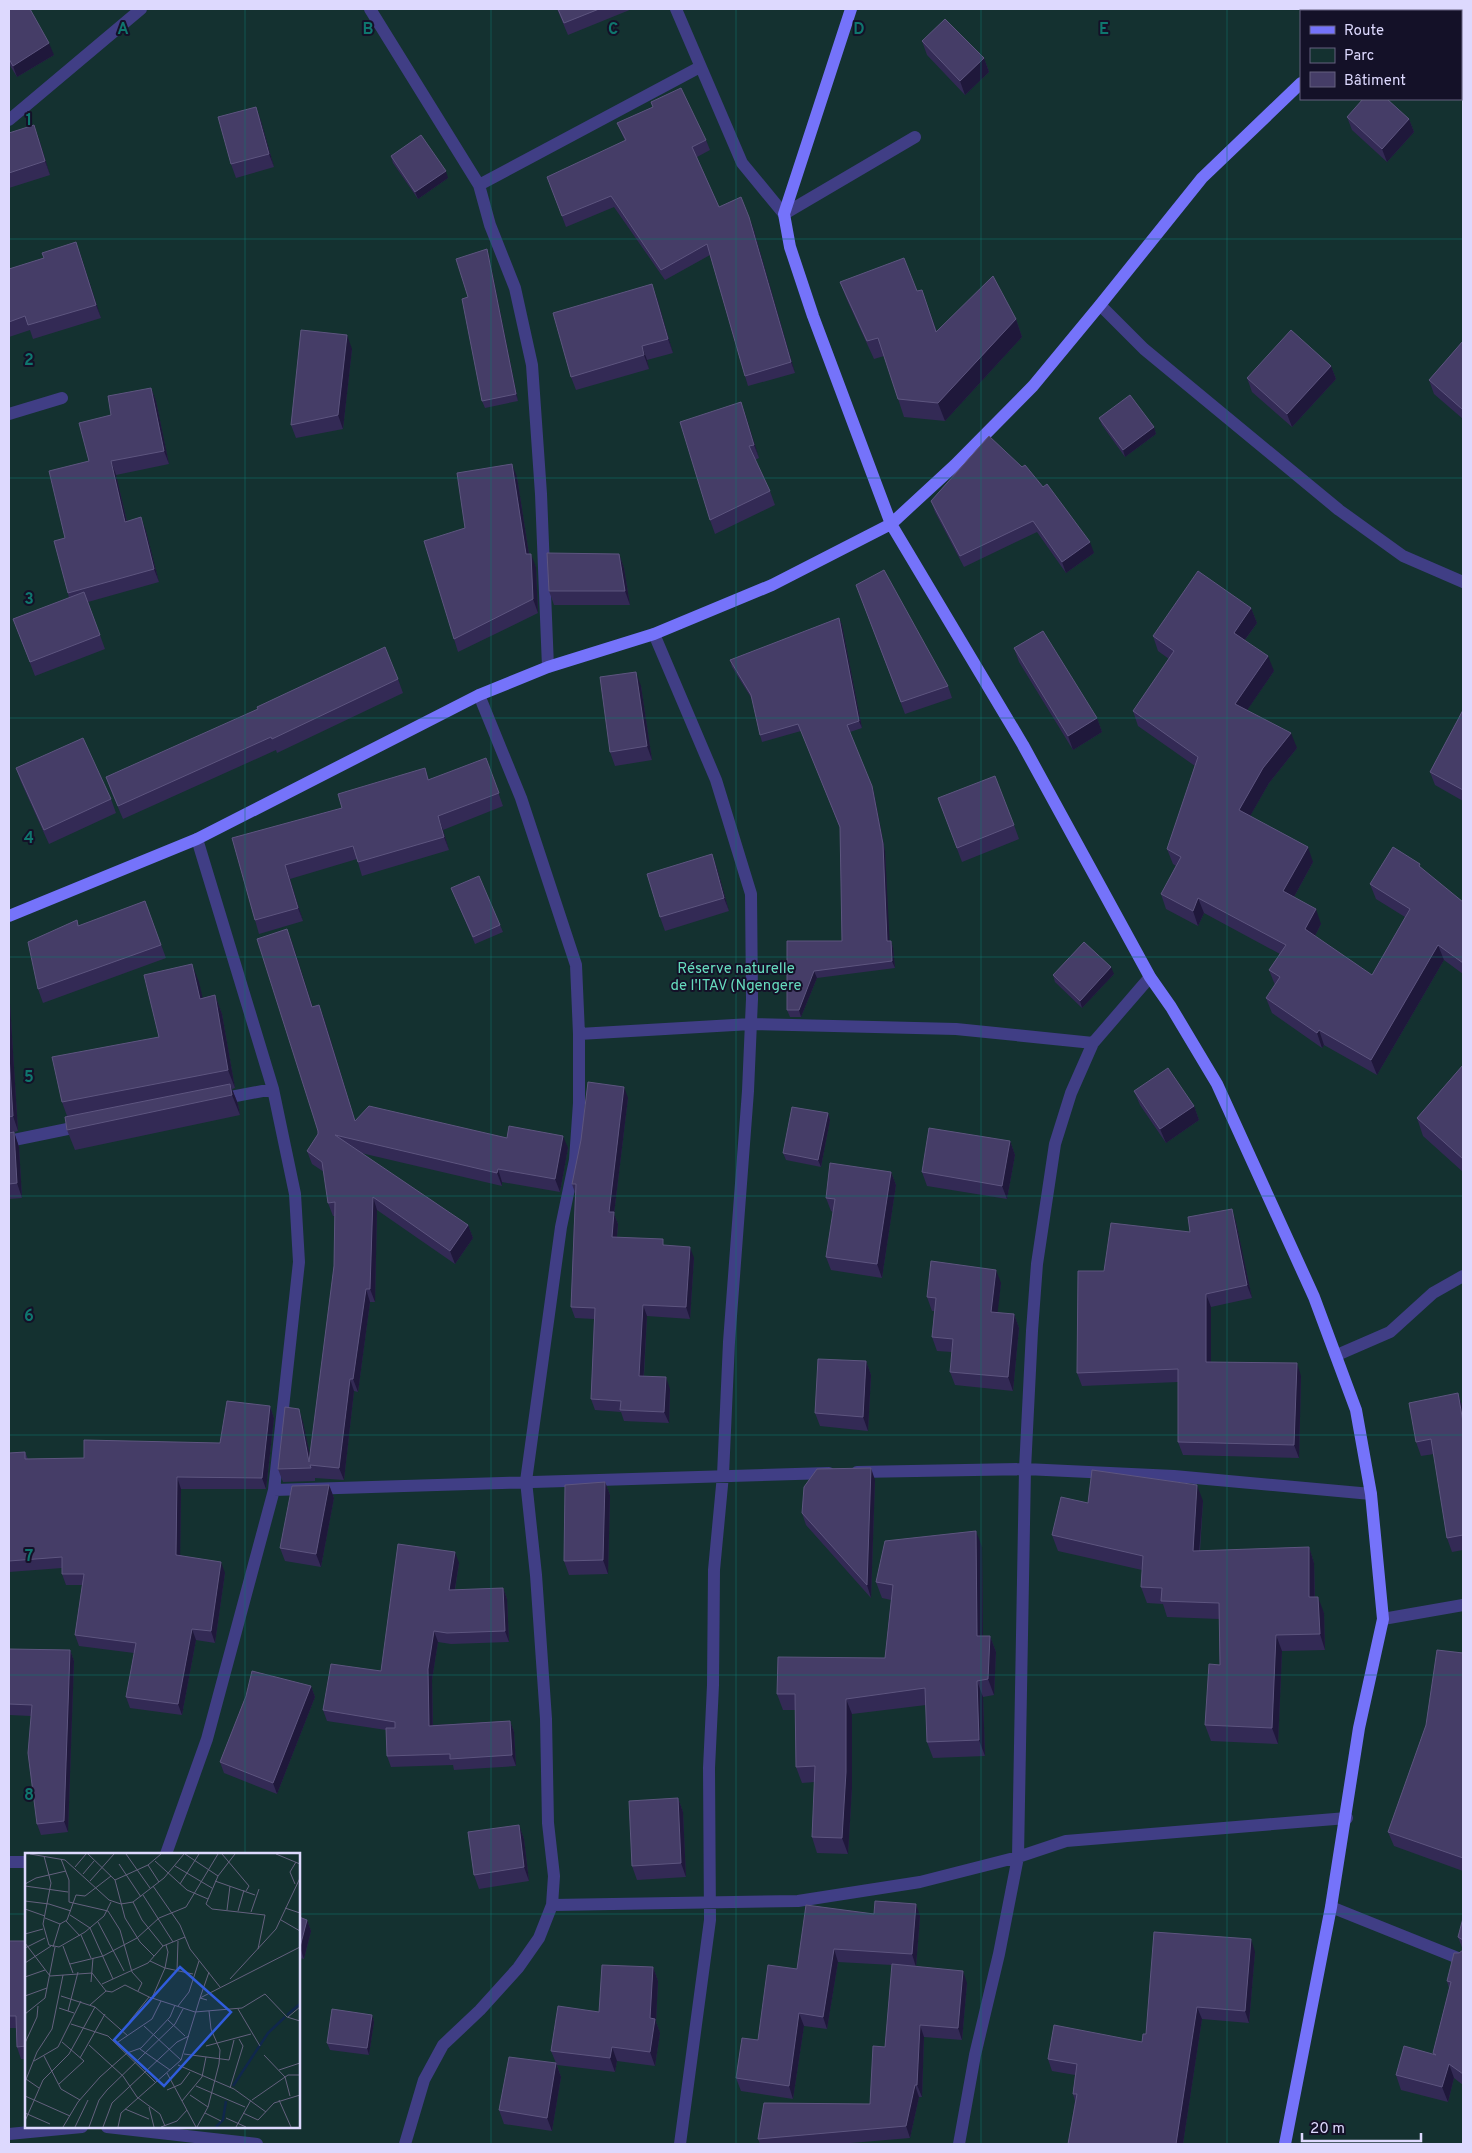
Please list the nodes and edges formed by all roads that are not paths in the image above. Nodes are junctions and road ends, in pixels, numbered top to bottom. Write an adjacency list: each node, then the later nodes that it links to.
1 (141, 9): 7 (street)
2 (370, 9): 9 (street)
3 (676, 9): 5 (street)
4 (851, 9): 10 (street)
5 (700, 66): 9 (street); 10 (street)
6 (1300, 84): 11 (street)
7 (10, 117)
8 (915, 136): 10 (street)
9 (479, 185): 17 (street)
10 (784, 214): 14 (street)
11 (1100, 305): 14 (street); 15 (street)
12 (62, 398): 13 (street)
13 (9, 414)
14 (891, 524): 16 (street); 21 (street)
15 (1463, 582)
16 (654, 634): 17 (street); 22 (street)
17 (548, 667): 18 (street)
18 (479, 695): 19 (street); 23 (street)
19 (197, 839): 20 (street); 25 (street)
20 (9, 915)
21 (1150, 978): 24 (street); 30 (street)
22 (751, 1024): 23 (street); 24 (street); 32 (street)
23 (579, 1034): 33 (street)
24 (1093, 1044): 31 (street)
25 (273, 1089): 26 (street); 34 (street)
26 (205, 1102)
27 (97, 1123): 28 (street)
28 (9, 1140)
29 (1463, 1276): 30 (street)
30 (1337, 1356): 35 (street)
31 (1025, 1469): 32 (street); 35 (street); 40 (street)
32 (723, 1475): 33 (street); 43 (street)
33 (526, 1481): 34 (street); 44 (street)
34 (274, 1490): 39 (street)
35 (1371, 1494): 37 (street)
36 (1463, 1605): 37 (street)
37 (1383, 1619): 38 (street)
38 (1346, 1818): 40 (street); 45 (street)
39 (166, 1853)
40 (1018, 1856): 43 (street); 53 (street)
41 (9, 1862): 42 (street)
42 (25, 1862)
43 (710, 1903): 44 (street); 52 (street)
44 (552, 1905): 51 (street)
45 (1331, 1908): 46 (street); 54 (street)
46 (1463, 1960)
47 (72, 2128): 49 (street)
48 (116, 2128): 50 (street)
49 (9, 2134)
50 (257, 2144)
51 (405, 2144)
52 (680, 2144)
53 (959, 2144)
54 (1285, 2144)

